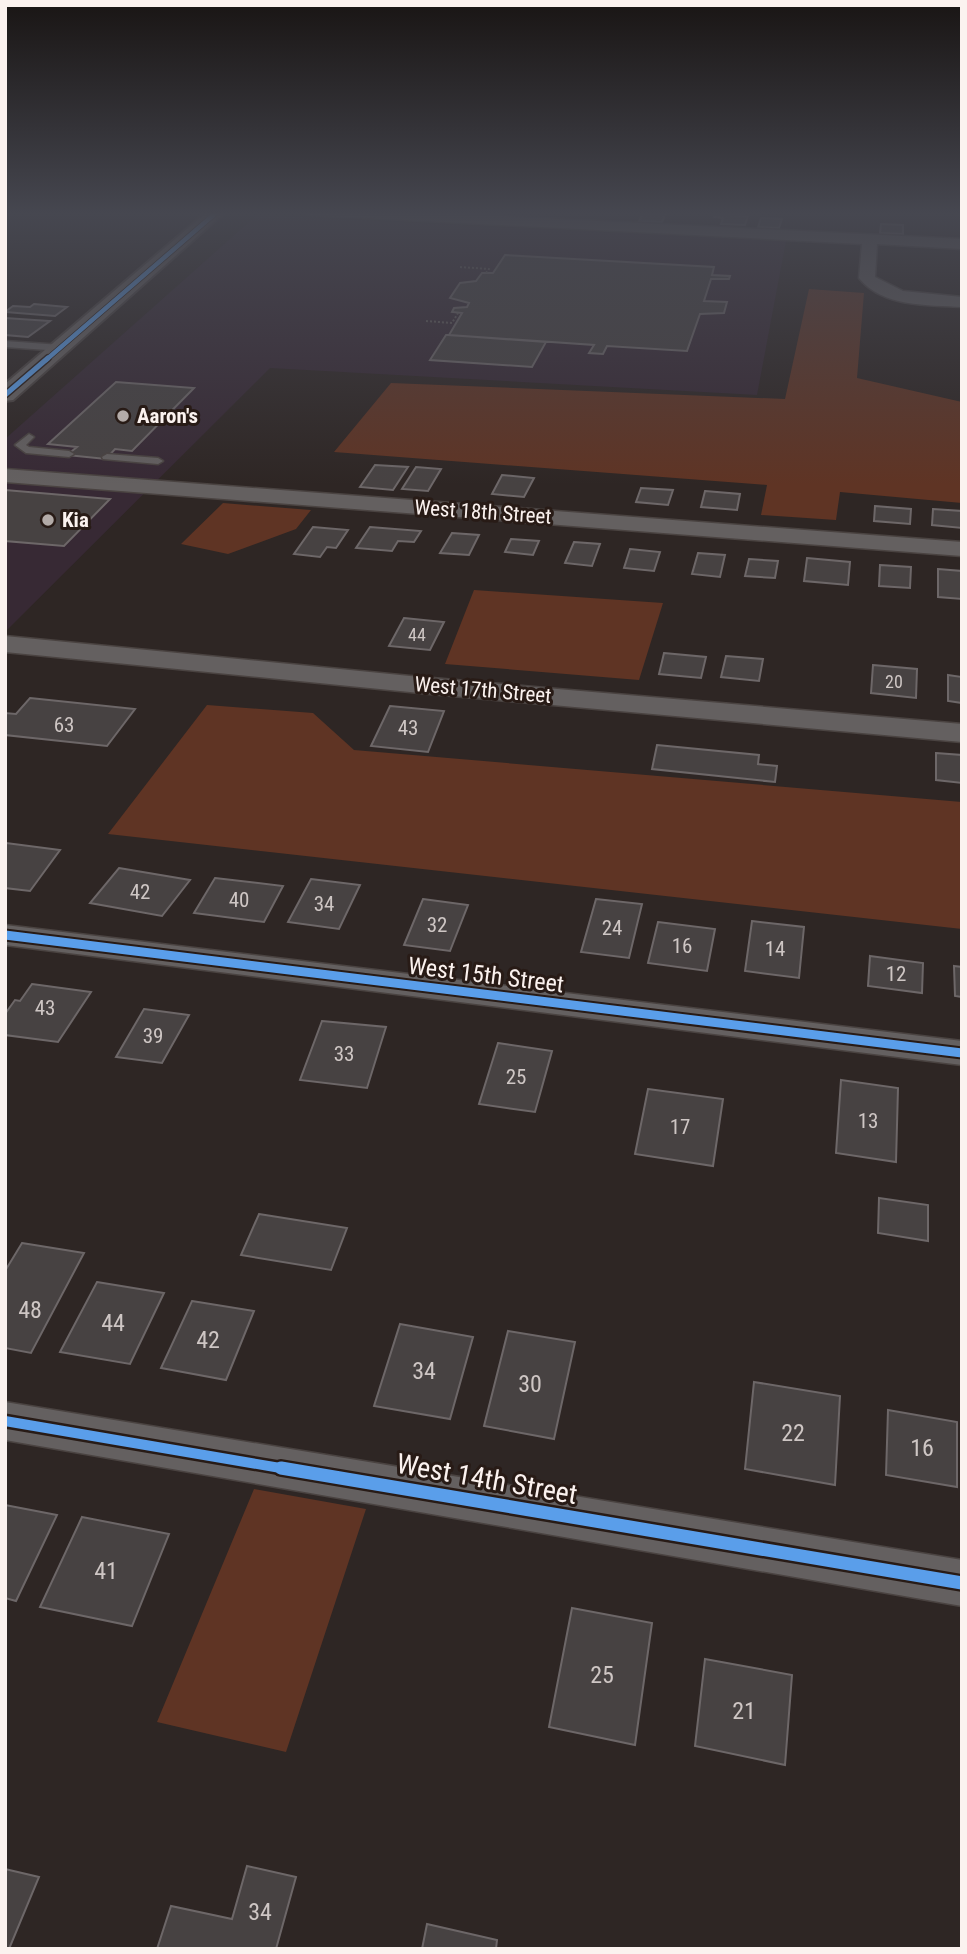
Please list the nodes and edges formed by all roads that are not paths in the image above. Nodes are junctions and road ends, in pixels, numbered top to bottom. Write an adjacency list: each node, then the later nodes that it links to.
1 (114, 302): 3 (main road)
2 (5, 344): 3 (lane)
3 (61, 348): 4 (main road)
4 (5, 395)
5 (29, 437): 6 (lane)
6 (69, 454)
7 (107, 457): 8 (lane)
8 (158, 461)
9 (5, 475): 10 (street, West 18th Street)
10 (962, 549)
11 (5, 644): 12 (street, West 17th Street)
12 (962, 733)
13 (5, 935): 14 (street, West 15th Street)
14 (962, 1053)
15 (5, 1421): 16 (street, West 14th Street)
16 (962, 1583)

